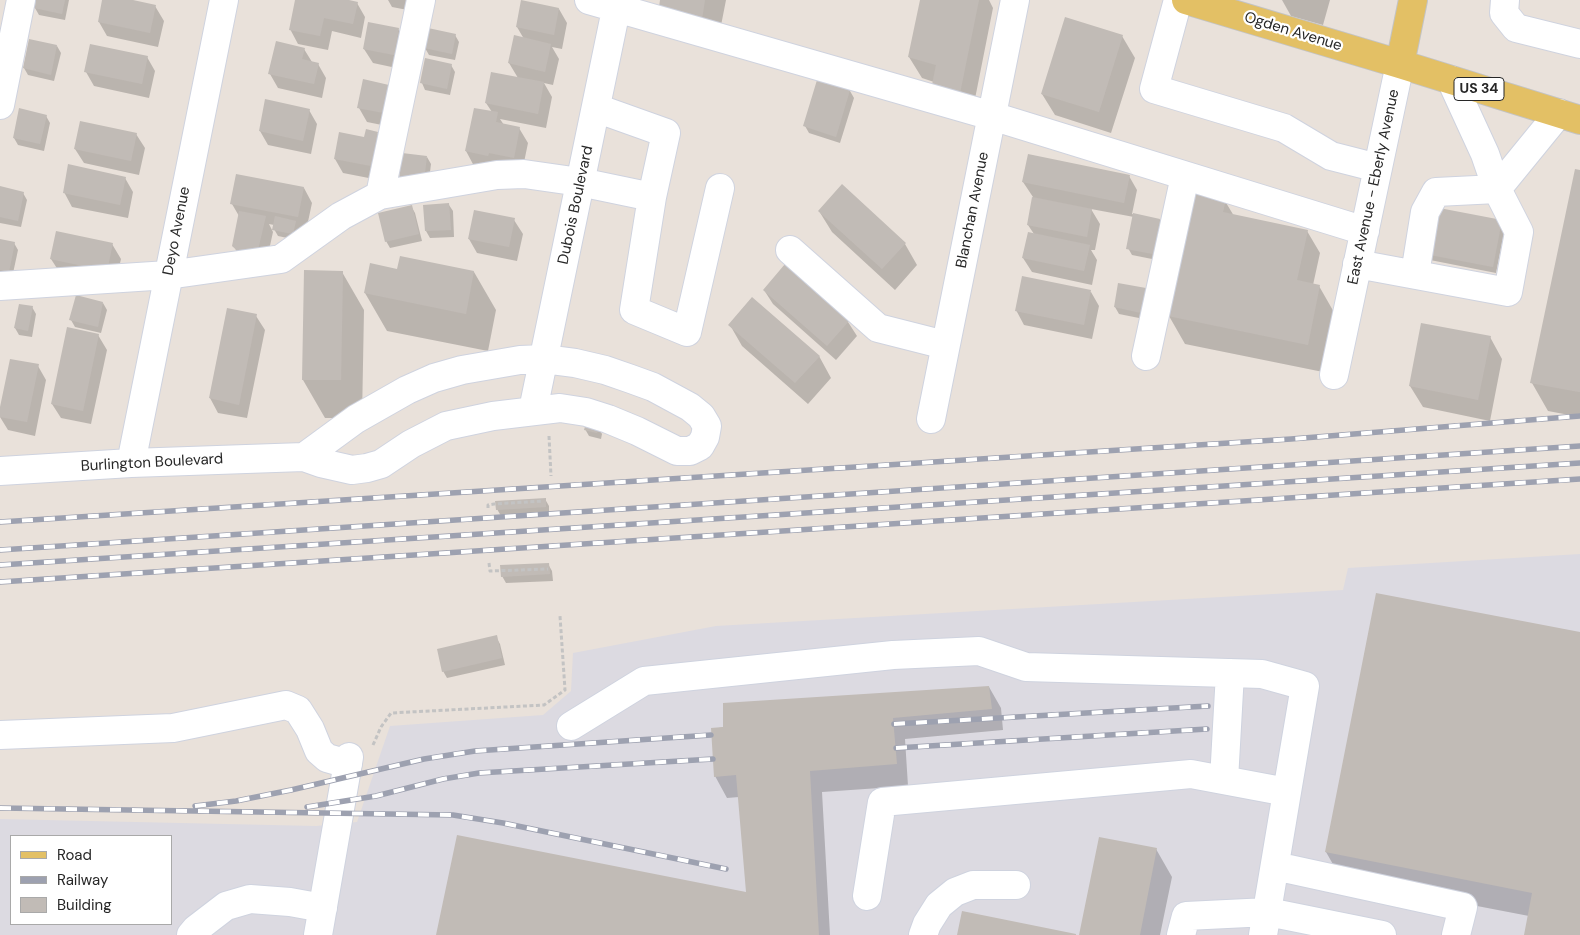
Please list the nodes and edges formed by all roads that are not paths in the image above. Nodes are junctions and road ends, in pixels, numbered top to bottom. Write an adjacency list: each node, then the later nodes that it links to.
1 (21, 0): 14 (street)
2 (224, 0): 29 (street, Deyo Avenue)
3 (421, 0): 23 (street)
4 (589, 0): 10 (street)
5 (1015, 0): 16 (street, Blanchan Avenue)
6 (1178, 0): 18 (street)
7 (1187, 0): 12 (main road, Ogden Avenue / US 34)
8 (1413, 0): 12 (main road, East Avenue - Eberly Avenue)
9 (1505, 0): 11 (street)
10 (617, 4): 15 (street, Dubois Boulevard); 16 (street)
11 (1580, 44)
12 (1400, 64): 13 (main road, US 34); 18 (street, East Avenue - Eberly Avenue)
13 (1451, 80): 17 (main road, US 34); 22 (street)
14 (0, 105)
15 (596, 108): 20 (street, Dubois Boulevard); 24 (street)
16 (992, 116): 19 (street); 31 (street, Blanchan Avenue)
17 (1569, 117): 22 (street)
18 (1378, 168): 25 (street, East Avenue - Eberly Avenue)
19 (1185, 176): 25 (street); 32 (street)
20 (580, 182): 23 (street); 24 (street); 33 (street, Dubois Boulevard)
21 (720, 188): 24 (street)
22 (1497, 189): 28 (street); 28 (street)
23 (380, 195): 29 (street)
24 (652, 197)
25 (1365, 231): 27 (street, East Avenue - Eberly Avenue)
26 (790, 250): 31 (street)
27 (1357, 264): 28 (street); 34 (street, East Avenue - Eberly Avenue)
28 (1415, 274)
29 (168, 275): 30 (street); 38 (street, Deyo Avenue)
30 (0, 286)
31 (946, 345): 36 (street, Blanchan Avenue)
32 (1146, 356)
33 (544, 359): 35 (street, Dubois Boulevard); 35 (street, Burlington Boulevard); 37 (street, Burlington Boulevard)
34 (1334, 375)
35 (533, 410): 37 (street, Burlington Boulevard)
36 (931, 419)
37 (304, 457): 38 (street, Burlington Boulevard)
38 (130, 463): 39 (street, Burlington Boulevard)
39 (0, 471)
40 (1230, 673): 41 (street); 43 (street); 44 (street)
41 (571, 726)
42 (0, 735): 48 (street)
43 (1224, 780): 44 (street); 47 (street)
44 (1287, 792): 45 (street)
45 (1275, 866): 49 (street); 55 (street)
46 (1016, 885): 53 (street)
47 (867, 896)
48 (323, 908): 51 (street); 52 (street)
49 (1266, 924): 50 (street); 54 (street)
50 (1374, 934)
51 (191, 935)
52 (318, 935)
53 (923, 935)
54 (1181, 935)
55 (1456, 935)

